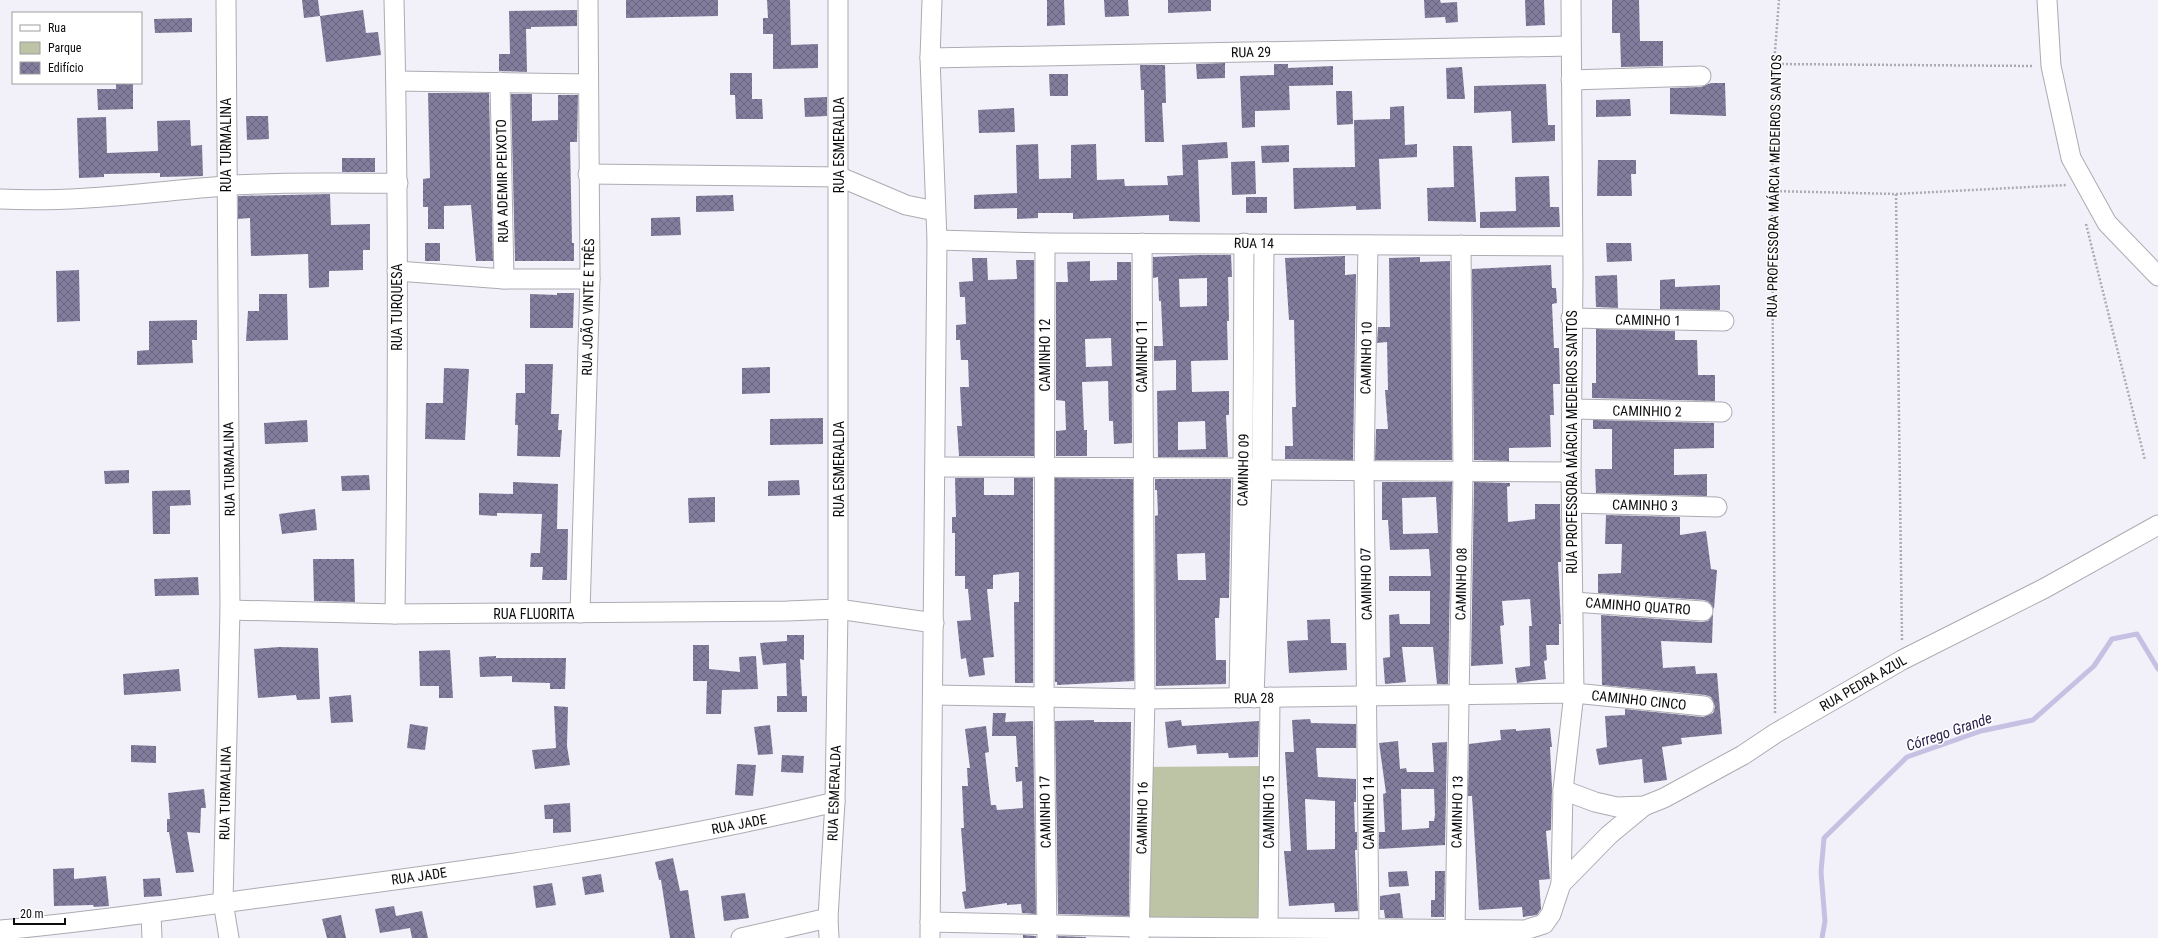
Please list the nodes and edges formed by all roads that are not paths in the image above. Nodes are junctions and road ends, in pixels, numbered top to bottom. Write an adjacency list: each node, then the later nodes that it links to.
1 (226, 0): 18 (street, RUA TURMALINA)
2 (394, 0): 12 (street, RUA TURQUESA)
3 (588, 0): 14 (street, RUA JOÃO VINTE E TRÊS)
4 (838, 0): 16 (street, RUA ESMERALDA)
5 (932, 0): 9 (street)
6 (1571, 0): 8 (street, RUA PROFESSORA MÁRCIA MEDEIROS SANTOS)
7 (2046, 0): 30 (street)
8 (1571, 46): 9 (street, RUA 29); 11 (street, RUA PROFESSORA MÁRCIA MEDEIROS SANTOS)
9 (930, 58): 20 (street)
10 (1700, 76): 11 (street)
11 (1571, 80): 28 (street, RUA PROFESSORA MÁRCIA MEDEIROS SANTOS)
12 (396, 81): 13 (street); 17 (street, RUA TURQUESA)
13 (500, 82): 14 (street); 31 (street, RUA ADEMIR PEIXOTO)
14 (588, 84): 15 (street, RUA JOÃO VINTE E TRÊS)
15 (588, 174): 16 (street); 32 (street, RUA JOÃO VINTE E TRÊS)
16 (840, 177): 20 (street); 49 (street, RUA ESMERALDA)
17 (398, 183): 18 (street); 29 (street, RUA TURQUESA)
18 (226, 186): 19 (street); 50 (street, RUA TURMALINA)
19 (0, 199)
20 (935, 211): 21 (street)
21 (937, 240): 22 (street, RUA 14); 37 (street)
22 (1045, 243): 23 (street, RUA 14); 38 (street, CAMINHO 12)
23 (1142, 243): 24 (street, RUA 14); 39 (street, CAMINHO 11)
24 (1244, 243): 25 (street, RUA 14); 40 (street, CAMINHO 09)
25 (1264, 244): 26 (street, RUA 14); 41 (street, CAMINHO 09)
26 (1368, 245): 27 (street, RUA 14); 42 (street, CAMINHO 10)
27 (1461, 245): 28 (street, RUA 14); 44 (street)
28 (1572, 246): 33 (street, RUA PROFESSORA MÁRCIA MEDEIROS SANTOS)
29 (397, 271): 31 (street); 53 (street, RUA TURQUESA)
30 (2158, 276)
31 (504, 279): 32 (street)
32 (590, 279): 52 (street, RUA JOÃO VINTE E TRÊS)
33 (1571, 318): 34 (street, CAMINHO 1); 35 (street, RUA PROFESSORA MÁRCIA MEDEIROS SANTOS)
34 (1724, 321)
35 (1572, 409): 36 (street, CAMINHIO 2); 43 (street, RUA PROFESSORA MÁRCIA MEDEIROS SANTOS)
36 (1722, 412)
37 (935, 466): 38 (street); 54 (street)
38 (1044, 467): 39 (street); 60 (street, CAMINHO 12)
39 (1142, 468): 40 (street); 61 (street, CAMINHO 11)
40 (1243, 468): 41 (street); 59 (street, CAMINHO 09)
41 (1262, 470): 42 (street); 59 (street, CAMINHO 09)
42 (1364, 472): 44 (street); 58 (street, CAMINHO 07)
43 (1571, 472): 44 (street); 45 (street, RUA PROFESSORA MÁRCIA MEDEIROS SANTOS)
44 (1463, 473): 57 (street, CAMINHO 08)
45 (1572, 503): 46 (street, CAMINHO 3); 48 (street, RUA PROFESSORA MÁRCIA MEDEIROS SANTOS)
46 (1717, 507)
47 (2158, 525): 65 (street, RUA PEDRA AZUL)
48 (1573, 602): 51 (street, CAMINHO QUATRO); 55 (street, RUA PROFESSORA MÁRCIA MEDEIROS SANTOS)
49 (838, 609): 52 (street, RUA FLUORITA); 54 (street, RUA FLUORITA); 64 (street, RUA ESMERALDA)
50 (230, 610): 53 (street, RUA FLUORITA); 67 (street, RUA TURMALINA)
51 (1703, 611)
52 (580, 613): 53 (street, RUA FLUORITA)
53 (395, 614)
54 (934, 623): 56 (street)
55 (1574, 693): 57 (street, RUA 28); 62 (street, CAMINHO CINCO); 63 (street, RUA PROFESSORA MÁRCIA MEDEIROS SANTOS)
56 (934, 695): 60 (street, RUA 28); 73 (street)
57 (1460, 695): 58 (street, RUA 28); 74 (street, CAMINHO 13)
58 (1368, 697): 59 (street, RUA 28); 71 (street, CAMINHO 14)
59 (1254, 698): 61 (street, RUA 28); 70 (street, CAMINHO 15)
60 (1044, 699): 61 (street, RUA 28); 75 (street, CAMINHO 17)
61 (1145, 699): 76 (street, CAMINHO 16)
62 (1704, 706)
63 (1563, 790): 65 (street, RUA PEDRA AZUL); 66 (street, RUA PROFESSORA MÁRCIA MEDEIROS SANTOS)
64 (835, 802): 67 (street, RUA JADE); 69 (street, RUA ESMERALDA)
65 (1644, 806): 66 (street)
66 (1561, 884): 74 (street)
67 (223, 902): 68 (street, RUA JADE); 79 (street, RUA TURMALINA)
68 (151, 914): 72 (street, RUA JADE); 78 (street)
69 (828, 918): 80 (street); 81 (street, RUA ESMERALDA)
70 (1268, 927): 71 (street); 77 (street)
71 (1369, 928): 74 (street)
72 (0, 930)
73 (930, 930): 75 (street)
74 (1455, 930)
75 (1047, 931): 76 (street)
76 (1139, 932): 77 (street)
77 (1235, 933)
78 (152, 938)
79 (230, 938)
80 (741, 938)
81 (829, 938)

